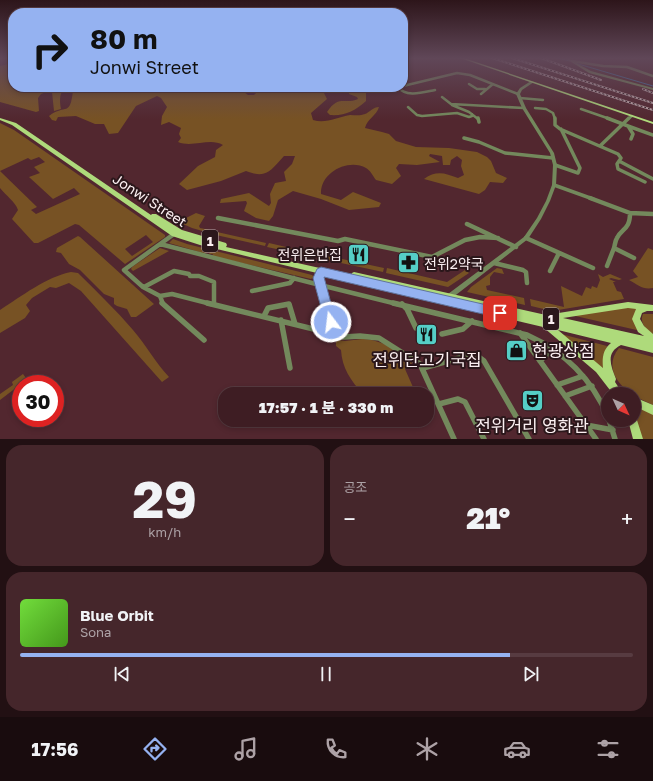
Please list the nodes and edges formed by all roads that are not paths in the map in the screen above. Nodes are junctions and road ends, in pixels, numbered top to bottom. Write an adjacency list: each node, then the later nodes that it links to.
1 (432, 78): 8 (street)
2 (476, 78): 7 (street)
3 (522, 78): 5 (main road)
4 (614, 78): 9 (street)
5 (532, 82): 14 (street); 23 (main road)
6 (469, 84): 11 (street)
7 (493, 84): 11 (street); 14 (street)
8 (408, 85)
9 (653, 89)
10 (435, 90): 12 (street)
11 (485, 90): 13 (street)
12 (406, 92)
13 (481, 94)
14 (519, 96): 16 (street); 19 (street)
15 (442, 97): 17 (street)
16 (543, 100)
17 (451, 104): 19 (street); 22 (street)
18 (408, 106): 22 (street)
19 (524, 108): 33 (street)
20 (535, 108): 28 (street)
21 (581, 109): 27 (street)
22 (472, 114): 25 (street)
23 (632, 116): 26 (main road); 27 (street)
24 (0, 117): 43 (main road, Jonwi Street / 1); 62 (main road, Jonwi Street / 1)
25 (479, 122)
26 (653, 124)
27 (626, 125): 29 (street); 31 (street); 32 (street)
28 (561, 129): 32 (street); 35 (street)
29 (653, 135)
30 (464, 138): 33 (street)
31 (631, 139)
32 (600, 146): 34 (street)
33 (553, 158): 35 (street)
34 (619, 161): 36 (street); 37 (street)
35 (555, 165): 38 (street)
36 (653, 179)
37 (645, 182)
38 (554, 185): 39 (street); 45 (street)
39 (630, 213): 40 (street); 48 (street)
40 (653, 214)
41 (218, 218): 44 (street)
42 (467, 224): 44 (street)
43 (174, 234): 46 (street); 55 (main road, Jonwi Street / 1)
44 (498, 238): 47 (street)
45 (526, 238): 47 (street); 49 (street)
46 (160, 244): 56 (street); 59 (street)
47 (516, 247): 51 (street)
48 (614, 248): 50 (street); 52 (street)
49 (559, 253): 53 (street); 54 (street)
50 (634, 258)
51 (494, 263): 57 (street); 62 (street)
52 (607, 266)
53 (593, 268)
54 (550, 271)
55 (321, 272): 58 (street); 68 (main road, Jonwi Street / 1)
56 (294, 278): 58 (street); 60 (street)
57 (527, 283)
58 (320, 285): 64 (street); 73 (street)
59 (144, 287): 61 (street); 63 (street)
60 (252, 291)
61 (160, 296): 63 (street); 76 (street)
62 (450, 296): 68 (main road, Jonwi Street / 1)
63 (214, 304): 66 (street)
64 (402, 304): 69 (street); 71 (street)
65 (650, 308): 68 (main road); 75 (main road)
66 (264, 316): 67 (street); 70 (street)
67 (281, 320): 70 (street); 82 (street)
68 (545, 320): 77 (main road, Jonwi Street / 1); 78 (main road, Jonwi Street / 1); 87 (main road)
69 (472, 321): 72 (street); 74 (street)
70 (295, 324): 73 (street)
71 (416, 328)
72 (520, 333): 79 (street); 81 (street)
73 (334, 334): 83 (street)
74 (442, 334)
75 (653, 339)
76 (204, 340)
77 (621, 341): 80 (main road, Jonwi Street / 1); 88 (main road)
78 (653, 342)
79 (552, 348): 81 (street); 84 (street)
80 (653, 349)
81 (540, 361): 85 (street)
82 (290, 368)
83 (423, 368): 91 (street); 100 (street)
84 (583, 376): 85 (street); 86 (street)
85 (557, 385): 89 (street)
86 (592, 386): 89 (street); 90 (street)
87 (613, 387)
88 (618, 387)
89 (565, 396): 94 (street)
90 (601, 402)
91 (439, 404): 98 (street); 99 (street)
92 (641, 404): 93 (main road)
93 (653, 410)
94 (586, 425): 97 (street); 101 (street)
95 (611, 427): 97 (street)
96 (635, 427): 103 (main road)
97 (612, 430): 102 (street)
98 (454, 439)
99 (484, 439)
100 (530, 439)
101 (596, 439)
102 (615, 439)
103 (638, 439)

